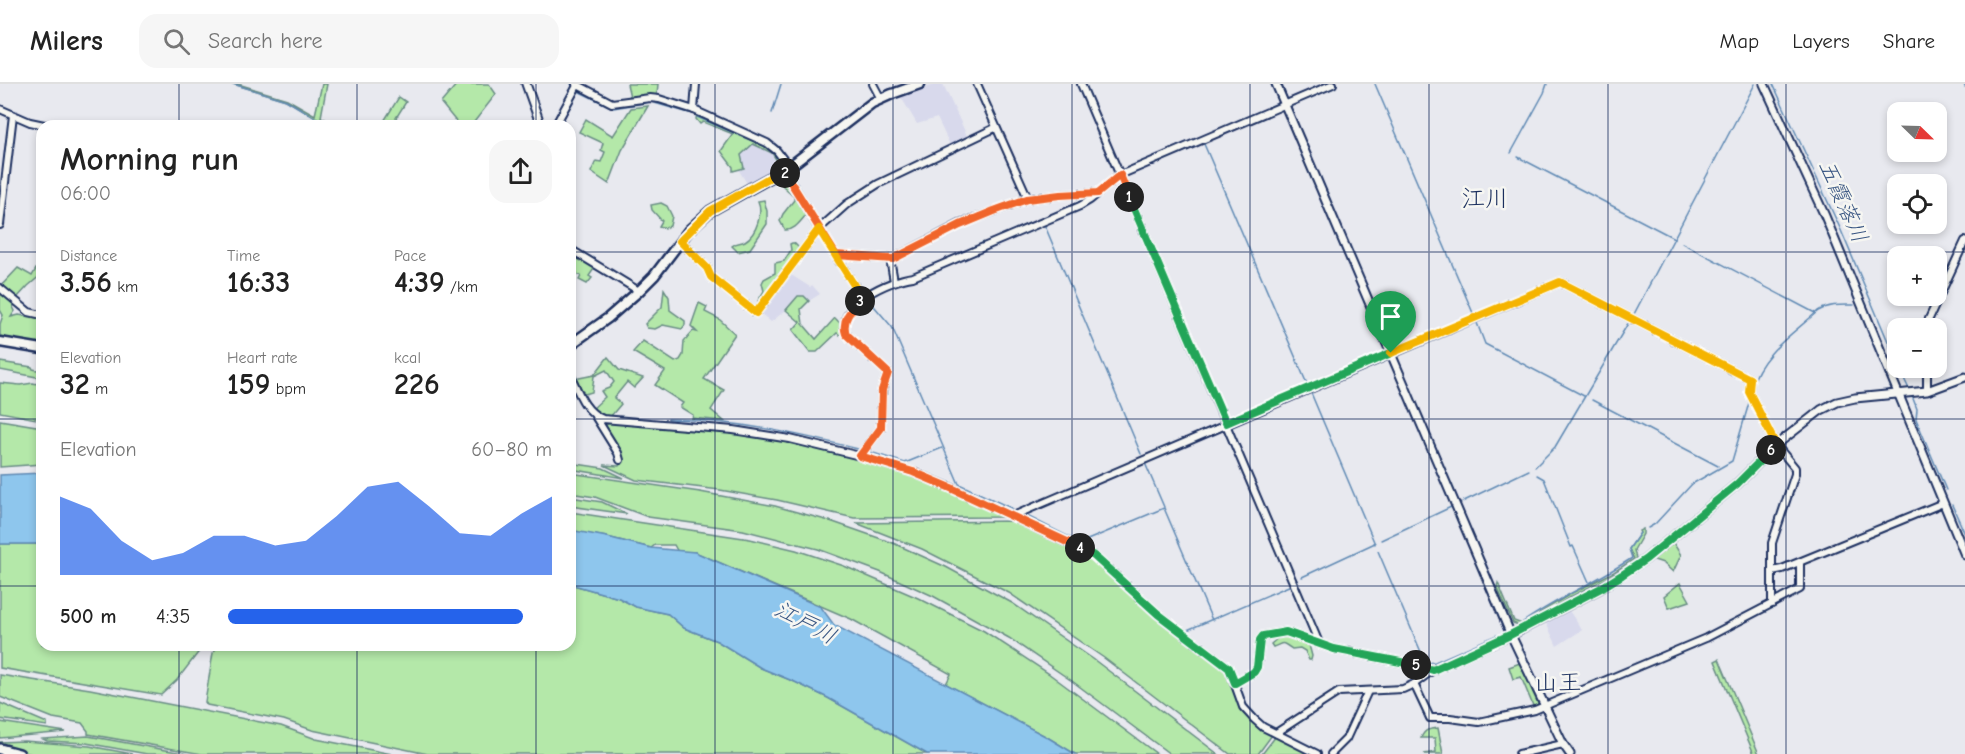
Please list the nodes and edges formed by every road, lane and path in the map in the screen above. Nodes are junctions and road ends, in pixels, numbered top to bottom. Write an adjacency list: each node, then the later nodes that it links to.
1 (526, 84): 16 (street)
2 (577, 84): 14 (street); 17 (street)
3 (696, 84): 14 (street)
4 (873, 84): 11 (street)
5 (920, 84): 11 (main road)
6 (976, 84): 19 (street)
7 (1081, 84): 21 (street)
8 (1276, 84): 12 (street)
9 (1333, 84): 12 (street)
10 (1764, 84): 45 (street)
11 (881, 99): 20 (main road)
12 (1285, 104): 21 (street); 40 (street)
13 (0, 109): 15 (street)
14 (694, 110): 20 (street)
15 (14, 115): 18 (street); 24 (street)
16 (539, 120)
17 (558, 120)
18 (36, 123)
19 (995, 128): 23 (street); 25 (street)
20 (786, 168): 25 (street); 26 (main road)
21 (1120, 175): 22 (street); 47 (street)
22 (1098, 193): 23 (street); 31 (street)
23 (1027, 199): 30 (street)
24 (0, 225)
25 (819, 229): 26 (street); 29 (street)
26 (680, 241): 33 (main road)
27 (1965, 241): 36 (street)
28 (576, 253): 33 (street)
29 (836, 255): 30 (street); 34 (street)
30 (890, 259): 31 (street)
31 (894, 281): 34 (street)
32 (0, 288): 35 (street)
33 (639, 291): 37 (main road)
34 (862, 298): 49 (street)
35 (36, 314)
36 (1929, 318)
37 (576, 341)
38 (0, 342): 39 (main road)
39 (36, 348)
40 (1391, 353): 47 (street); 48 (street); 57 (street)
41 (1965, 377): 44 (street)
42 (1927, 378): 44 (street)
43 (576, 387): 46 (street)
44 (1927, 391): 45 (street)
45 (1901, 394): 48 (street); 51 (street)
46 (595, 416): 49 (street); 50 (street)
47 (1226, 423): 52 (street); 58 (street)
48 (1776, 445): 55 (street); 57 (street)
49 (860, 456): 52 (street)
50 (620, 460)
51 (1943, 503): 53 (street); 54 (street)
52 (1013, 516): 60 (street)
53 (1965, 555)
54 (1800, 562): 55 (street); 56 (street)
55 (1772, 572): 56 (street)
56 (1772, 604): 63 (street)
57 (1510, 635): 59 (street); 63 (street)
58 (1318, 643): 59 (street); 60 (street)
59 (1433, 670): 61 (street)
60 (1235, 683): 64 (street)
61 (1414, 684): 62 (street); 63 (street)
62 (1368, 691): 64 (street); 69 (street)
63 (1545, 707): 65 (street)
64 (1276, 733): 68 (street)
65 (1563, 744): 70 (street); 71 (street)
66 (0, 749): 67 (main road)
67 (19, 754)
68 (1317, 754)
69 (1331, 754)
70 (1519, 754)
71 (1570, 754)

